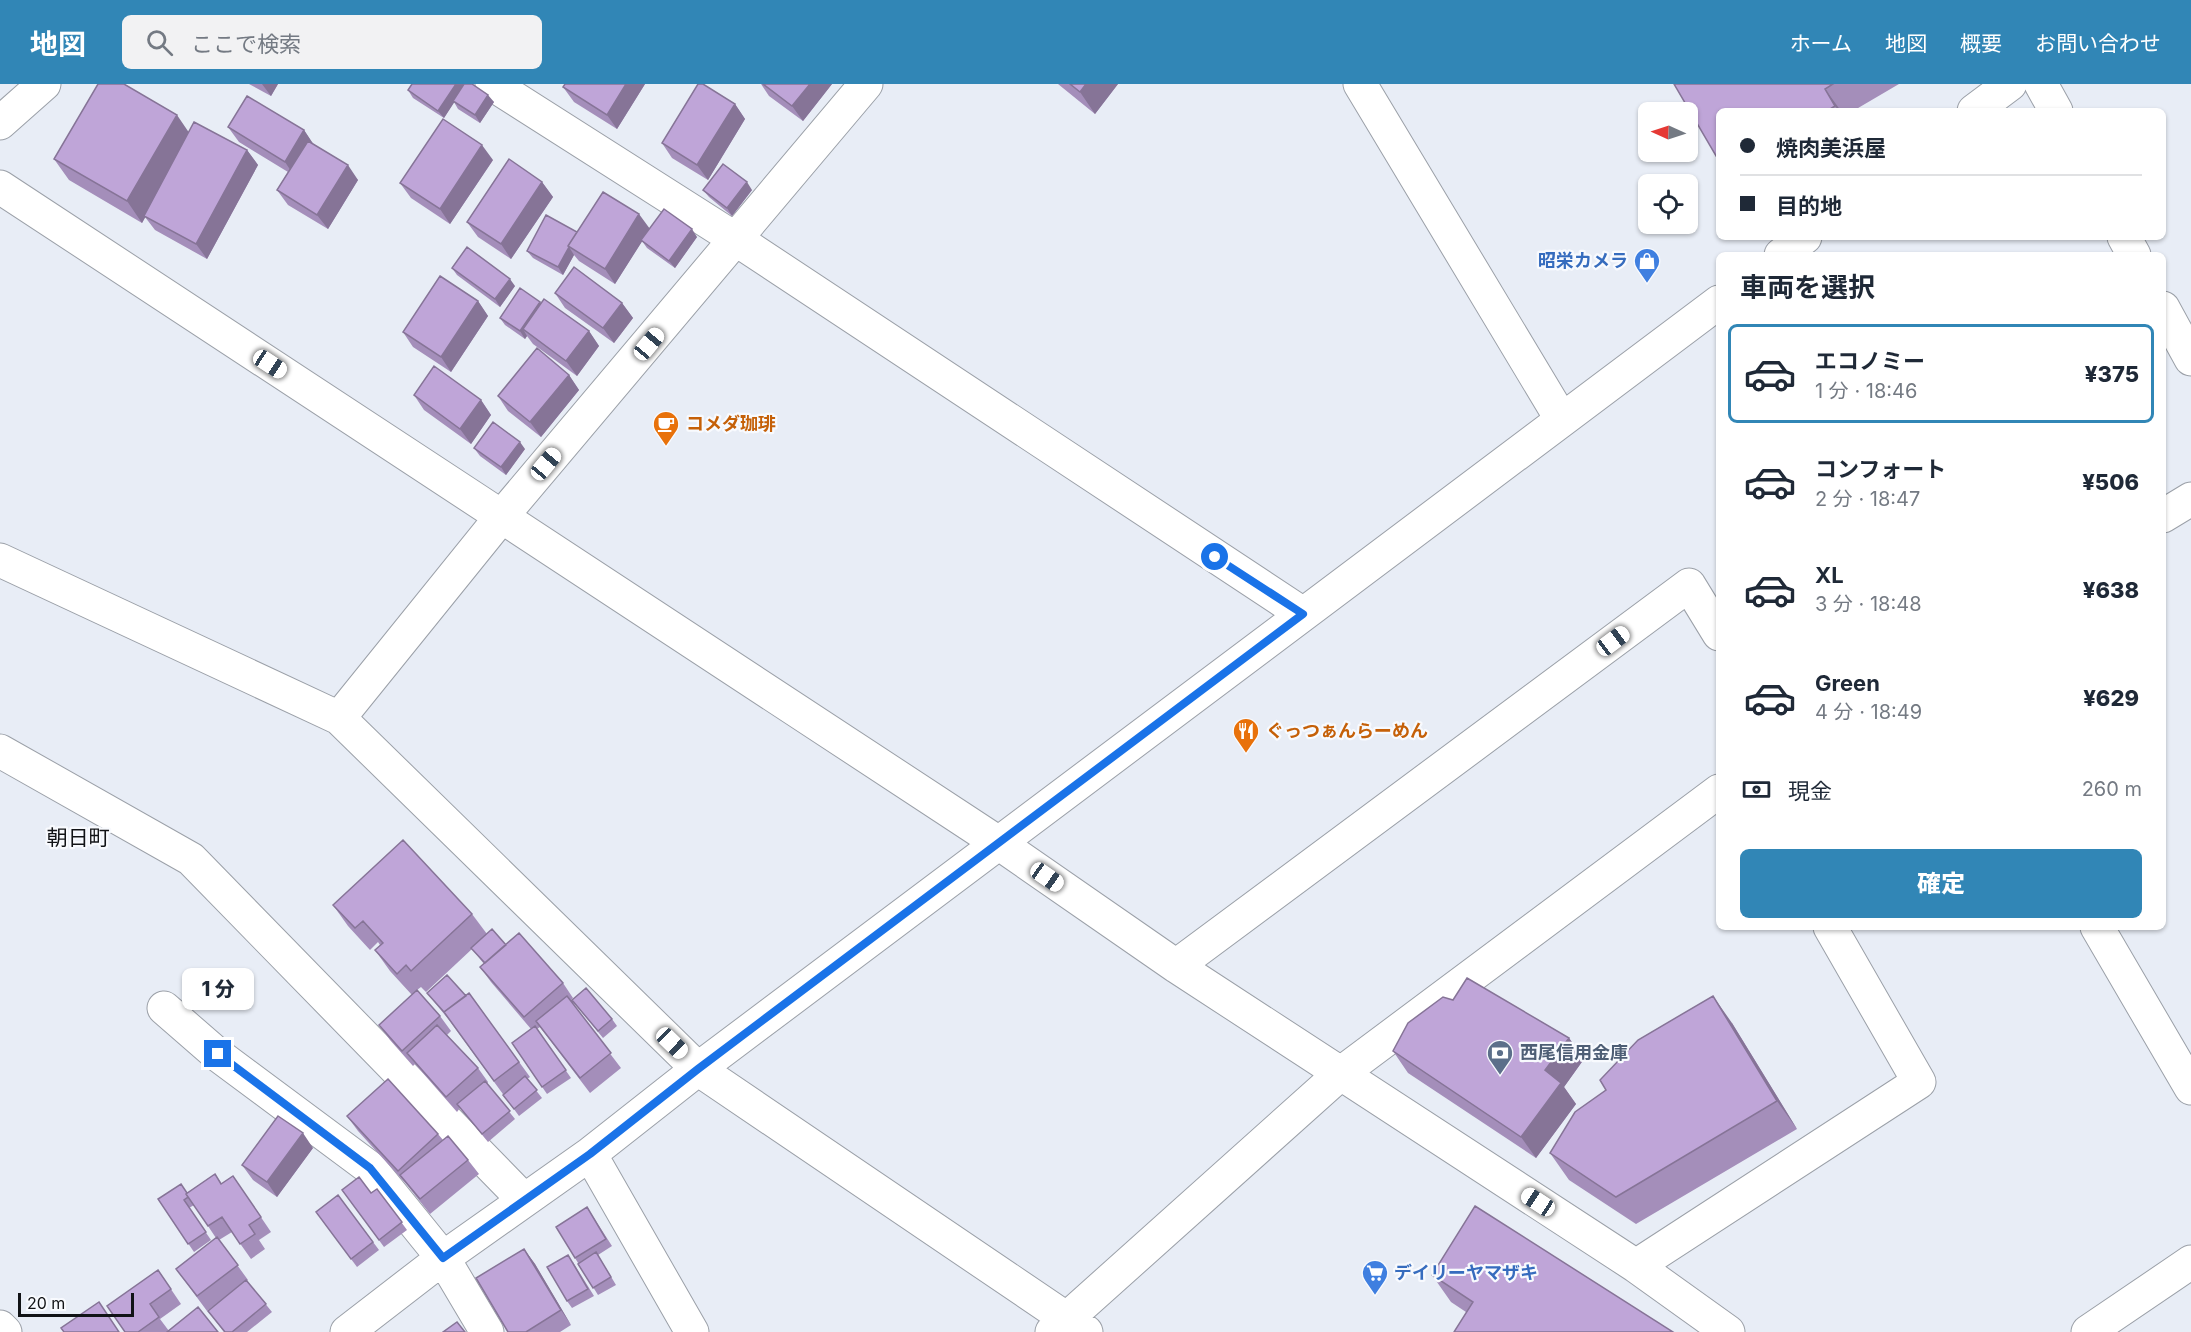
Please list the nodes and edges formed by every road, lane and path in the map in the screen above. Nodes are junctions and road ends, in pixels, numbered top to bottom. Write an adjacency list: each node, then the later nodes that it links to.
1 (44, 84): 9 (street)
2 (866, 84): 11 (street)
3 (1360, 84): 17 (street)
4 (2010, 84): 7 (street)
5 (2041, 84): 8 (street)
6 (513, 90): 11 (street)
7 (1978, 108)
8 (2054, 108)
9 (0, 123)
10 (0, 187): 20 (street)
11 (737, 240): 20 (street); 22 (street)
12 (1801, 240): 13 (street)
13 (1785, 252)
14 (1716, 304): 17 (street)
15 (2166, 313): 16 (street)
16 (2191, 359)
17 (1562, 420): 22 (street)
18 (2191, 499): 19 (street)
19 (2166, 514)
20 (502, 516): 24 (street); 27 (street)
21 (0, 560): 24 (street)
22 (1303, 614): 27 (street)
23 (1716, 629): 30 (street)
24 (339, 718): 32 (street)
25 (0, 752): 36 (street)
26 (1716, 793): 33 (street)
27 (1000, 844): 30 (street); 32 (street)
28 (1832, 930): 39 (street)
29 (2099, 930): 34 (street)
30 (1176, 966): 33 (street)
31 (164, 1008): 37 (street)
32 (698, 1069): 35 (street); 41 (street)
33 (1340, 1074): 39 (street); 41 (street)
34 (2191, 1088)
35 (590, 1154): 36 (street); 45 (street)
36 (524, 1200): 37 (street)
37 (443, 1258): 43 (street); 44 (street)
38 (2191, 1262): 47 (street)
39 (1636, 1266): 46 (street)
40 (0, 1327): 42 (street)
41 (1068, 1328)
42 (5, 1332)
43 (347, 1332)
44 (487, 1332)
45 (692, 1332)
46 (1728, 1332)
47 (2088, 1332)

